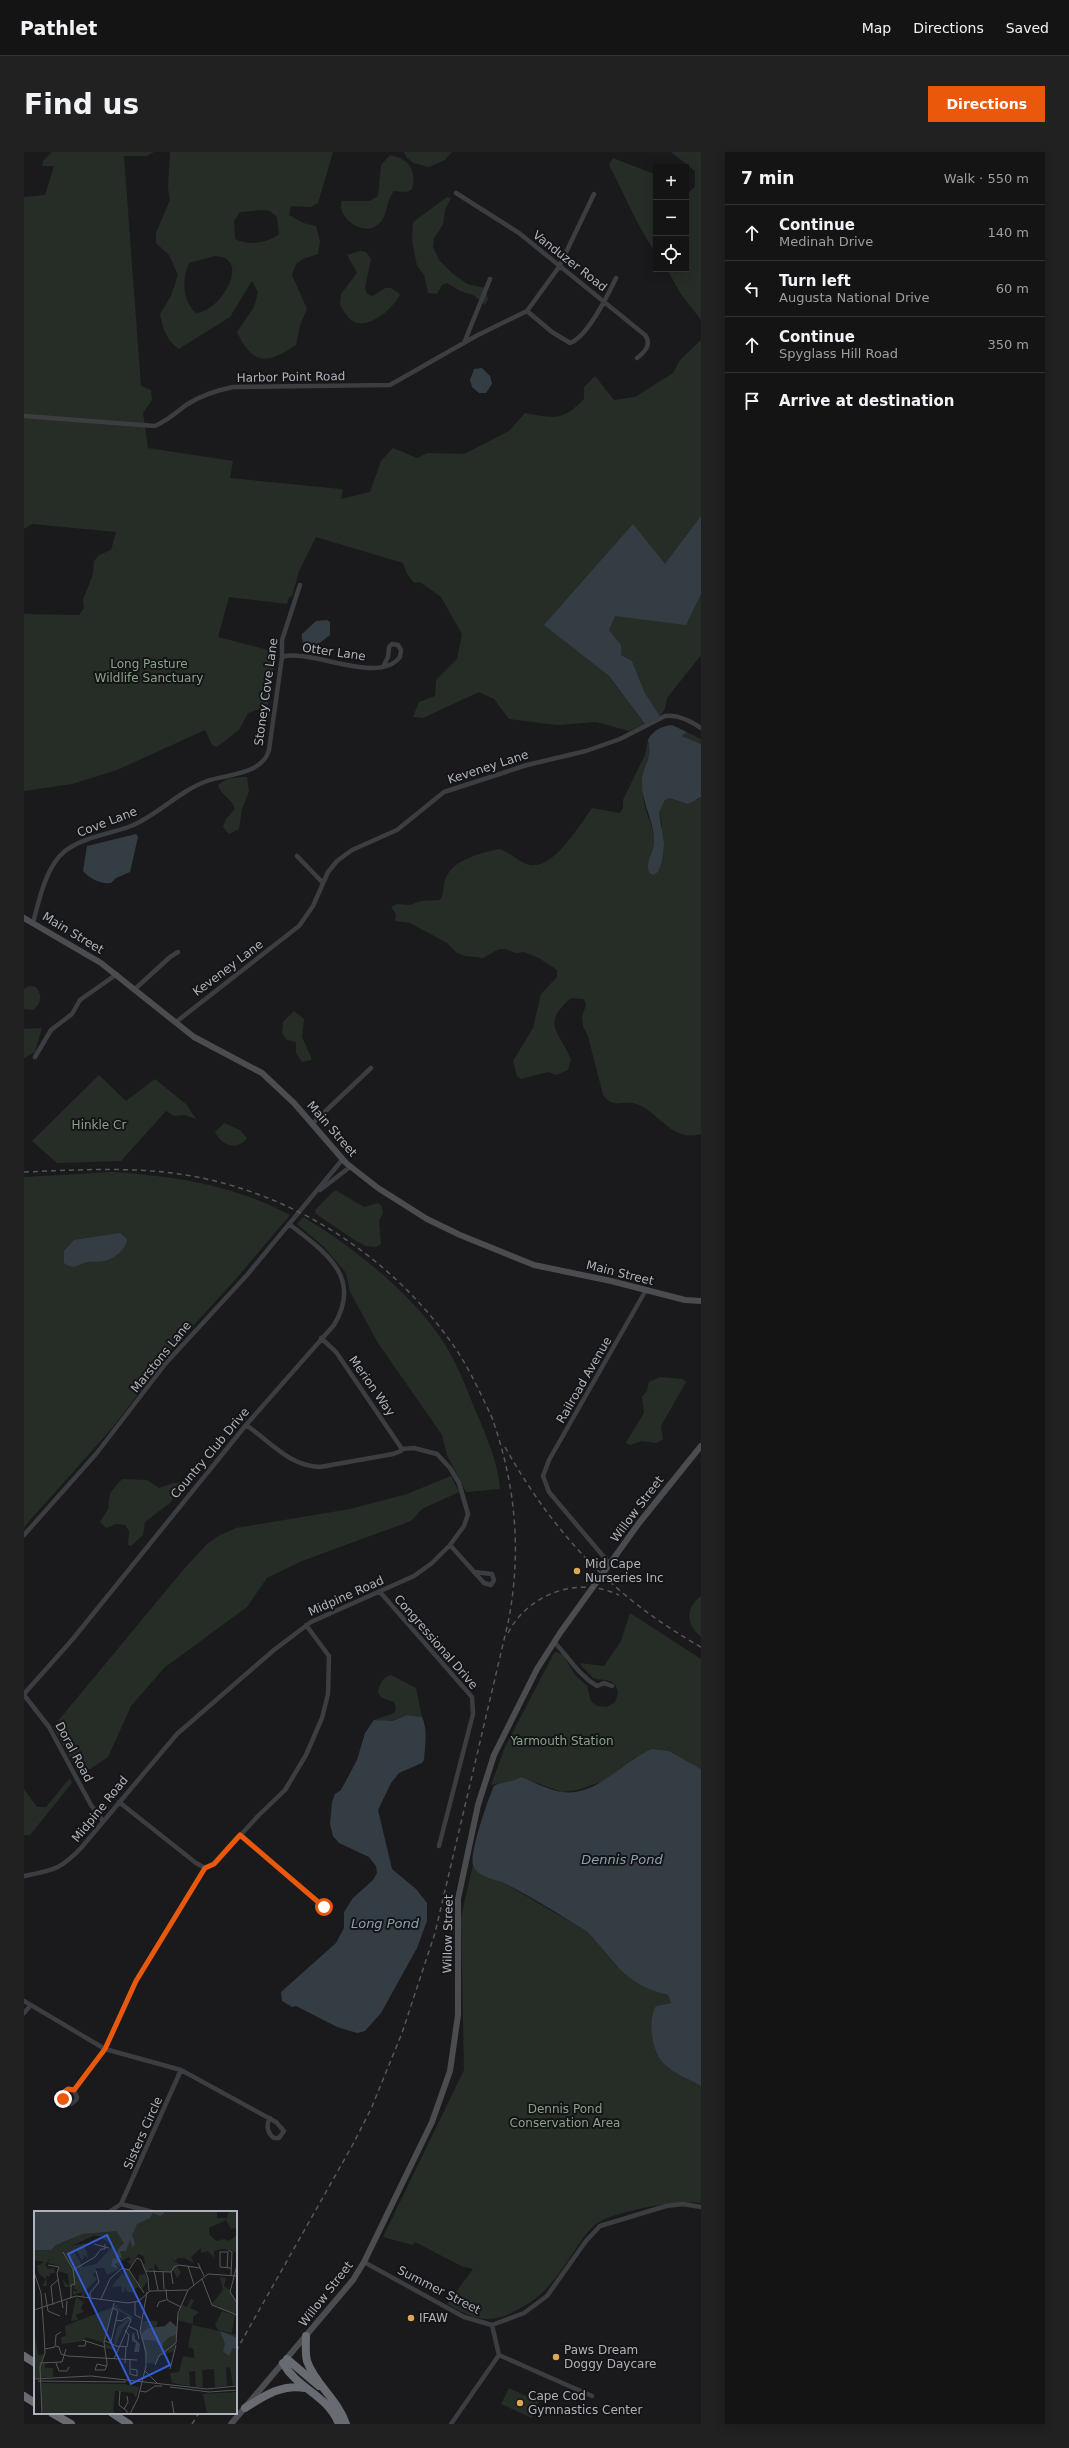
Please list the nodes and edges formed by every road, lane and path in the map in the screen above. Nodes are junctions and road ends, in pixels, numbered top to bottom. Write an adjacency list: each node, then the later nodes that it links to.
1 (456, 193): 3 (street, Vanduzer Road)
2 (594, 194): 3 (street)
3 (559, 267): 6 (street, Vanduzer Road); 7 (street)
4 (616, 278): 6 (street)
5 (490, 279): 8 (street)
6 (603, 300): 7 (street); 9 (street, Vanduzer Road)
7 (527, 311): 8 (street, Harbor Point Road)
8 (464, 343): 10 (street, Harbor Point Road)
9 (637, 358)
10 (24, 416)
11 (300, 585): 12 (street, Stoney Cove Lane)
12 (282, 657): 13 (street, Otter Lane); 15 (street, Stoney Cove Lane)
13 (383, 667): 13 (street)
14 (701, 728): 17 (street, Keveney Lane)
15 (267, 756): 19 (street, Cove Lane)
16 (297, 856): 17 (street)
17 (323, 883): 23 (street, Keveney Lane)
18 (24, 918): 19 (main road, Main Street)
19 (33, 923): 21 (main road, Main Street)
20 (178, 952): 22 (street)
21 (117, 974): 22 (main road, Main Street); 24 (street)
22 (135, 989): 23 (main road, Main Street)
23 (176, 1022): 26 (main road, Main Street)
24 (35, 1057)
25 (371, 1068): 26 (street)
26 (312, 1124): 27 (main road, Main Street)
27 (342, 1160): 28 (main road, Main Street); 29 (street, Marstons Lane)
28 (350, 1167): 29 (street, Marstons Lane); 31 (main road, Main Street)
29 (316, 1193): 30 (street, Marstons Lane)
30 (290, 1224): 33 (street, Country Club Drive); 37 (street, Marstons Lane)
31 (646, 1290): 32 (main road, Main Street); 39 (street, Railroad Avenue)
32 (701, 1301)
33 (321, 1338): 34 (street, Country Club Drive); 36 (street, Merion Way)
34 (246, 1425): 36 (street, Midpine Road); 45 (street, Country Club Drive)
35 (701, 1446): 39 (main road, Willow Street)
36 (402, 1449): 38 (street, Midpine Road)
37 (24, 1535)
38 (450, 1545): 40 (street); 41 (street, Midpine Road)
39 (609, 1563): 43 (main road, Willow Street)
40 (474, 1572)
41 (380, 1592): 42 (street, Midpine Road); 49 (street, Congressional Drive)
42 (306, 1625): 46 (street, Midpine Road); 48 (street)
43 (554, 1642): 44 (street); 64 (main road, Willow Street)
44 (612, 1686)
45 (24, 1695): 47 (street, Doral Road)
46 (119, 1802): 47 (street, Midpine Road); 50 (street)
47 (103, 1821): 51 (street, Midpine Road)
48 (240, 1835): 50 (street); 52 (street)
49 (439, 1846)
50 (205, 1868): 56 (street)
51 (24, 1876)
52 (324, 1907)
53 (24, 2001): 54 (street)
54 (31, 2005): 55 (street); 56 (street)
55 (24, 2013)
56 (105, 2049): 57 (street); 58 (street)
57 (182, 2070): 59 (street); 60 (street, Sisters Circle)
58 (74, 2090)
59 (270, 2118)
60 (121, 2204): 62 (street); 63 (street)
61 (701, 2208): 65 (street, Summer Street)
62 (110, 2211)
63 (149, 2211)
64 (364, 2262): 65 (street, Summer Street); 66 (main road, Willow Street)
65 (492, 2325): 68 (street)
66 (306, 2336): 69 (main road, Willow Street); 74 (highway)
67 (24, 2356): 70 (highway)
68 (499, 2356): 73 (street); 84 (street)
69 (285, 2361): 71 (highway); 74 (highway); 76 (main road, Willow Street)
70 (34, 2362)
71 (308, 2389): 76 (highway); 82 (highway)
72 (24, 2396): 75 (highway)
73 (592, 2396)
74 (332, 2397): 83 (highway)
75 (34, 2402)
76 (245, 2408): 81 (main road, Willow Street)
77 (54, 2414): 79 (highway)
78 (114, 2414): 80 (highway)
79 (70, 2424)
80 (129, 2424)
81 (231, 2424)
82 (339, 2424)
83 (346, 2424)
84 (452, 2424)

